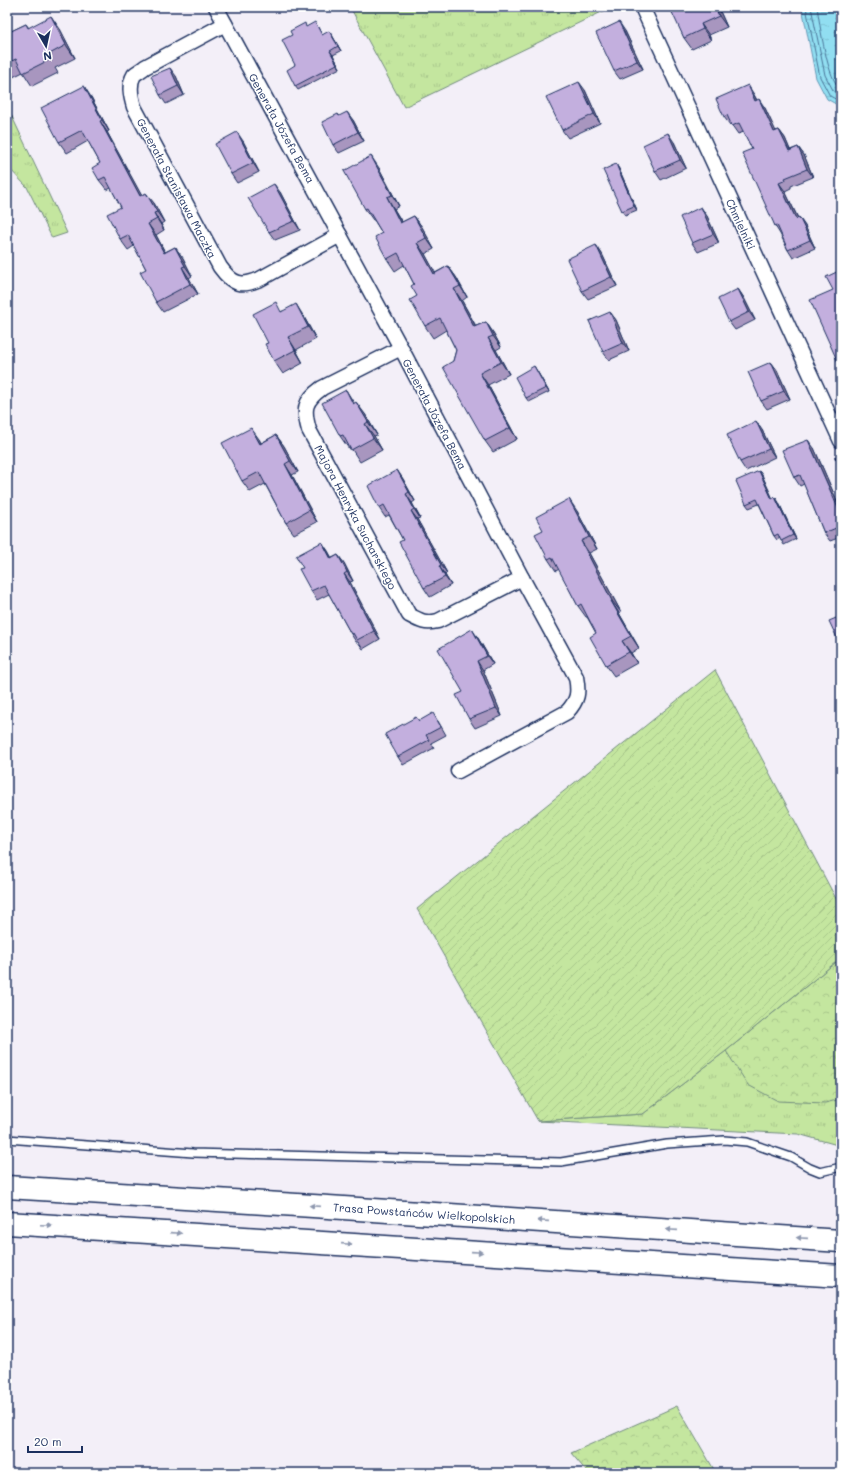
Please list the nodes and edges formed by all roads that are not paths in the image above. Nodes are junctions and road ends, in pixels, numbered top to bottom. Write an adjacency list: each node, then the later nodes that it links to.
1 (216, 7): 3 (street, Generała Józefa Bema)
2 (642, 7): 6 (street, Chmielniki)
3 (225, 24): 4 (street, Generała Józefa Bema); 4 (street, Generała Stanisława Maczka)
4 (340, 235): 5 (street, Generała Józefa Bema)
5 (401, 348): 7 (street, Generała Józefa Bema); 7 (street, Majora Henryka Sucharskiego)
6 (841, 441)
7 (522, 578): 8 (street, Generała Józefa Bema)
8 (458, 771)
9 (7, 1140): 10 (lane)
10 (841, 1166)
11 (7, 1187): 13 (highway, Trasa Powstańców Wielkopolskich, one-way to 11)
12 (7, 1223): 14 (highway, one-way to 14)
13 (841, 1241)
14 (841, 1276)

